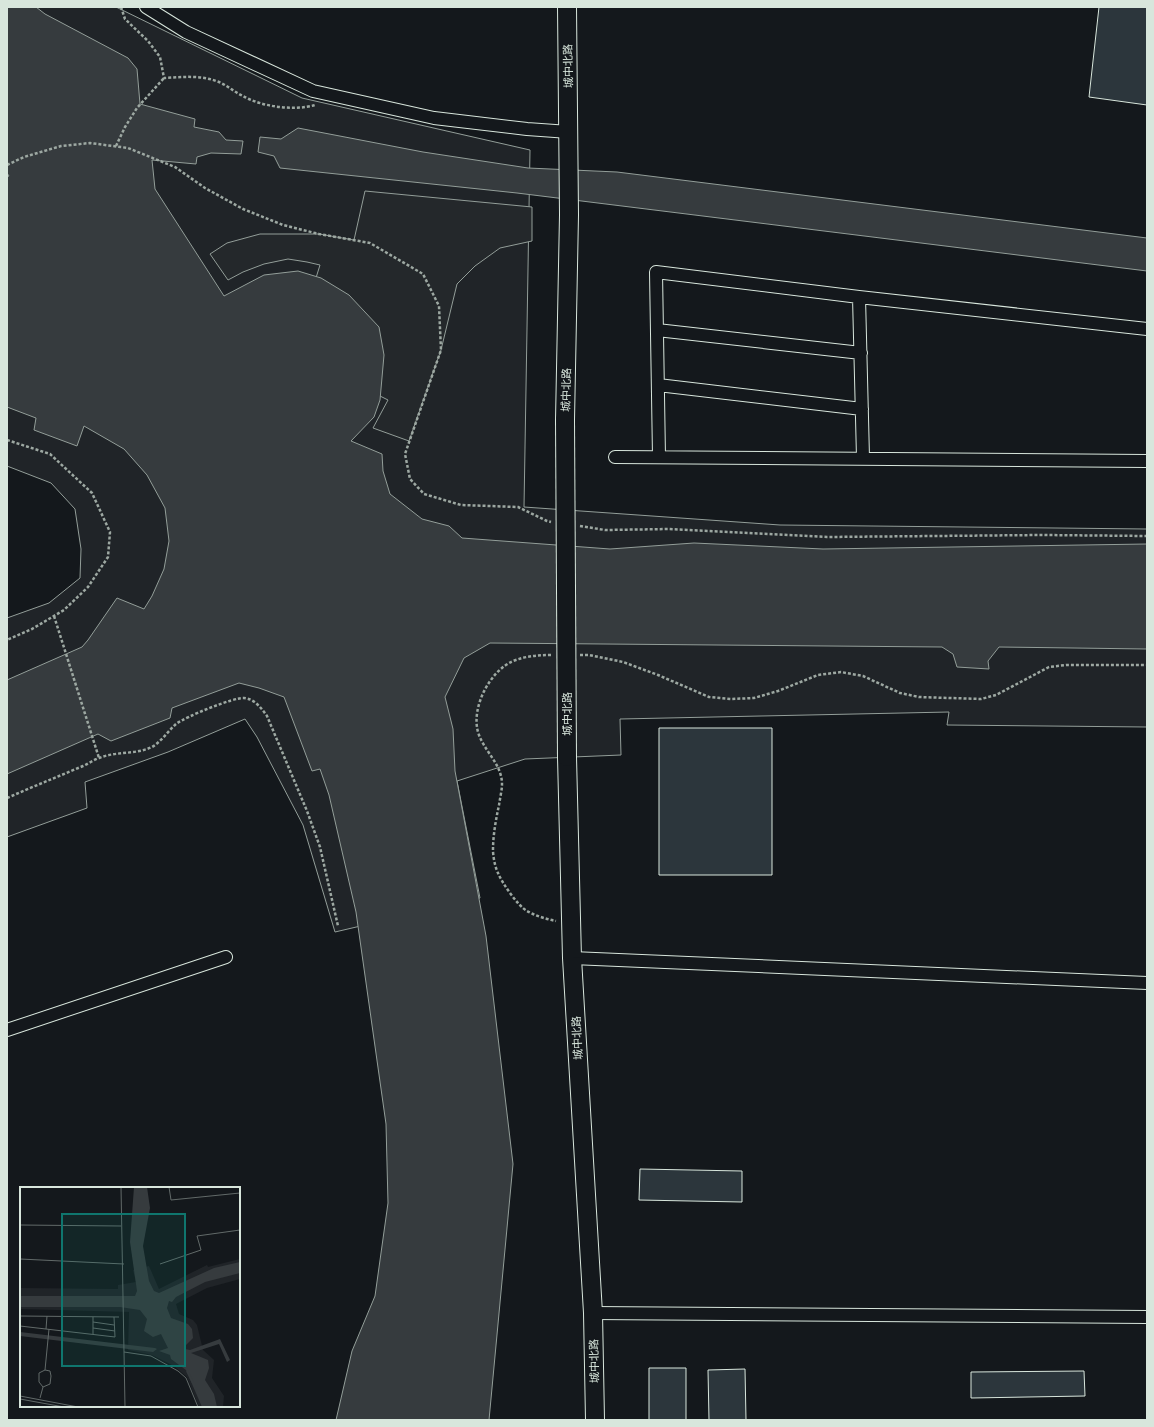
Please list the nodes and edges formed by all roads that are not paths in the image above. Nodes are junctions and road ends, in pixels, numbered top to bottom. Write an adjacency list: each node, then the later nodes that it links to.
1 (146, 7): 3 (street)
2 (567, 7): 3 (street, 城中北路)
3 (569, 140): 15 (street, 城中北路, bridge)
4 (859, 297): 5 (street); 6 (street); 7 (street)
5 (1147, 329)
6 (657, 330): 7 (street); 8 (street)
7 (861, 353): 9 (street)
8 (658, 385): 9 (street); 11 (street)
9 (862, 409): 12 (street)
10 (615, 457): 11 (street)
11 (659, 457): 12 (street)
12 (863, 458): 13 (street)
13 (1147, 461)
14 (226, 957): 17 (street)
15 (572, 958): 16 (street); 18 (street, 城中北路)
16 (1147, 983)
17 (7, 1030)
18 (593, 1313): 19 (street); 20 (street, 城中北路)
19 (1147, 1317)
20 (595, 1420)

